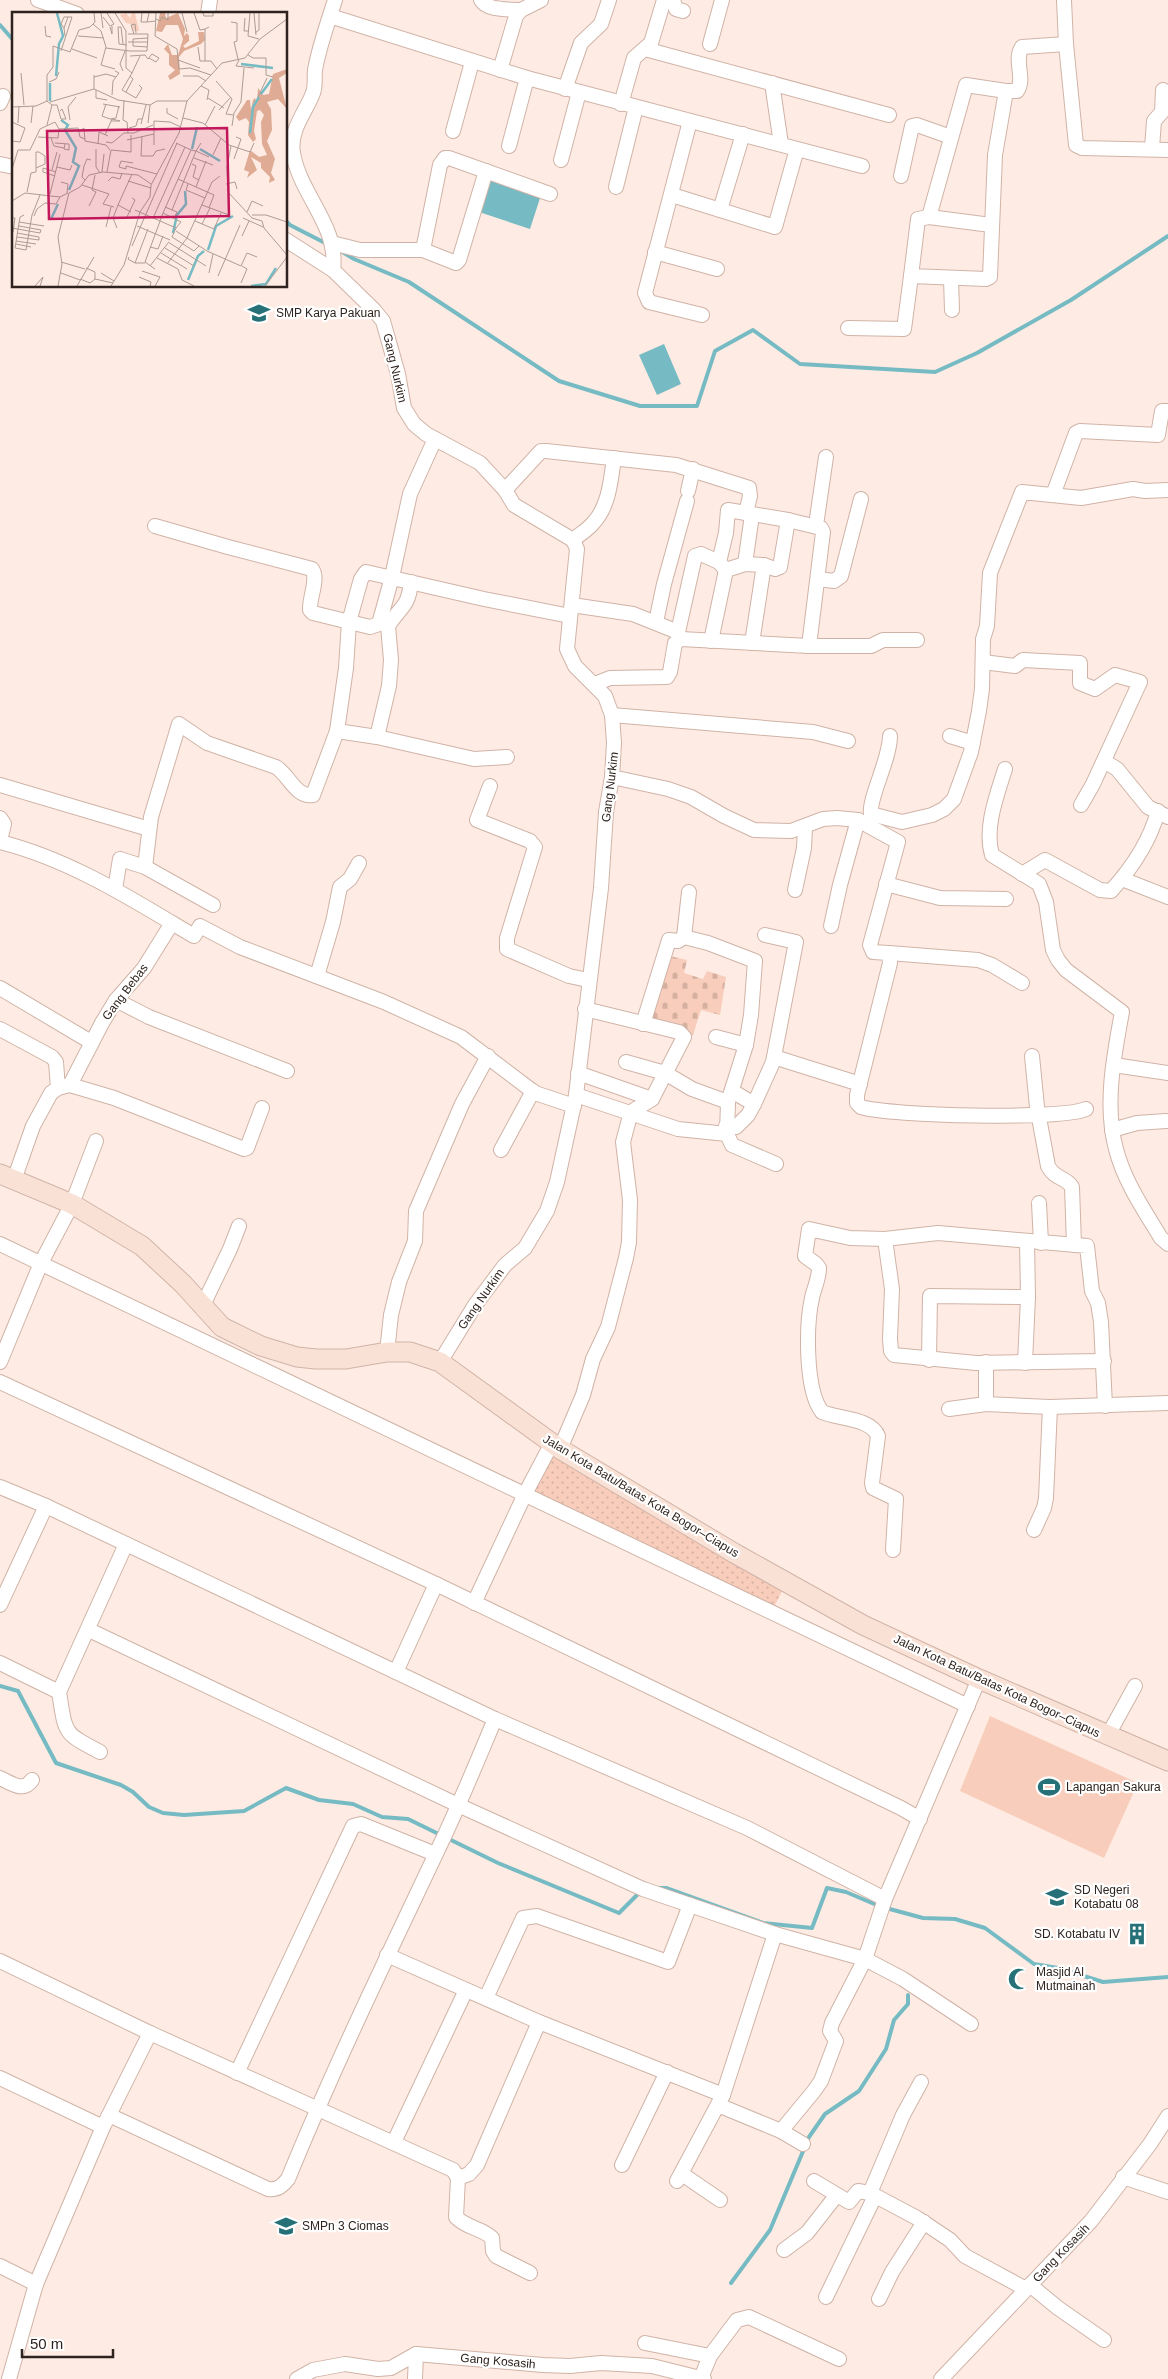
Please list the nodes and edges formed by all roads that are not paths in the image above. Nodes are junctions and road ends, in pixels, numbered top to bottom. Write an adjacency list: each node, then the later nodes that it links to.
1 (38, 0): 12 (street)
2 (335, 0): 13 (street)
3 (481, 0): 10 (street)
4 (540, 0): 10 (street)
5 (609, 0): 21 (street)
6 (664, 0): 16 (street)
7 (673, 0): 11 (street)
8 (722, 0): 14 (street)
9 (1064, 0): 15 (street)
10 (520, 10): 18 (street)
11 (683, 11)
12 (71, 12)
13 (330, 16): 17 (street); 33 (street)
14 (710, 44)
15 (1066, 44): 24 (street); 35 (street)
16 (644, 49): 20 (street); 25 (street)
17 (472, 62): 18 (street); 29 (street)
18 (500, 70): 19 (street)
19 (527, 78): 21 (street); 34 (street)
20 (772, 83): 27 (street); 32 (street)
21 (565, 89): 23 (street)
22 (1163, 90): 35 (street)
23 (579, 92): 25 (street); 38 (street)
24 (1006, 92): 31 (street); 47 (street)
25 (621, 104): 26 (street)
26 (636, 107): 28 (street); 42 (street)
27 (889, 115)
28 (690, 121): 30 (street); 44 (street)
29 (453, 131)
30 (744, 134): 32 (street); 45 (street)
31 (951, 137): 41 (street); 46 (street)
32 (781, 144): 39 (street)
33 (289, 145): 49 (street)
34 (509, 146)
35 (1152, 148): 36 (street)
36 (1168, 150)
37 (795, 156): 45 (street)
38 (561, 160)
39 (862, 166)
40 (486, 171): 43 (street); 50 (street); 50 (street)
41 (901, 176)
42 (616, 187)
43 (550, 194)
44 (672, 195): 45 (street); 51 (street)
45 (720, 210)
46 (929, 217): 47 (street); 54 (street)
47 (991, 224): 55 (street)
48 (288, 241): 53 (street, Gang Nurkim)
49 (333, 248): 50 (street); 53 (street)
50 (423, 250)
51 (655, 252): 52 (street); 57 (street)
52 (717, 269)
53 (333, 270): 61 (street, Gang Nurkim)
54 (911, 276): 55 (street); 58 (street)
55 (951, 279): 56 (street)
56 (952, 310)
57 (702, 315)
58 (848, 328)
59 (1168, 411): 60 (street)
60 (1163, 438): 67 (street)
61 (435, 439): 65 (street, Gang Nurkim); 77 (street)
62 (826, 457): 71 (street)
63 (614, 458): 64 (street); 65 (street); 73 (street)
64 (693, 469): 69 (street); 82 (street)
65 (505, 490): 73 (street, Gang Nurkim)
66 (1168, 490): 67 (street)
67 (1053, 495): 88 (street)
68 (861, 499): 78 (street)
69 (749, 514): 70 (street); 74 (street); 76 (street)
70 (788, 520): 71 (street); 75 (street)
71 (816, 525): 78 (street)
72 (155, 526): 81 (street)
73 (573, 540): 80 (street, Gang Nurkim)
74 (746, 564): 75 (street); 76 (street)
75 (764, 565): 86 (street)
76 (722, 566): 83 (street); 85 (street)
77 (392, 577): 79 (street); 81 (street); 81 (street)
78 (818, 580): 87 (street)
79 (412, 582): 80 (street); 94 (street)
80 (571, 611): 82 (street); 89 (street, Gang Nurkim)
81 (349, 622): 91 (street)
82 (656, 622): 83 (street)
83 (680, 635): 85 (street); 89 (street)
84 (917, 640): 87 (street)
85 (712, 641): 86 (street)
86 (752, 643): 87 (street)
87 (809, 646)
88 (983, 662): 96 (street); 98 (street)
89 (595, 684): 90 (street, Gang Nurkim)
90 (612, 715): 95 (street); 100 (street, Gang Nurkim)
91 (337, 731): 94 (street); 109 (street)
92 (890, 736): 107 (street)
93 (950, 736): 96 (street)
94 (377, 737): 97 (street)
95 (848, 741)
96 (974, 743): 107 (street)
97 (507, 757)
98 (1104, 761): 103 (street); 104 (street)
99 (1005, 769): 114 (street)
100 (612, 777): 108 (street); 129 (street, Gang Nurkim)
101 (0, 785): 109 (street)
102 (490, 786): 129 (street)
103 (1080, 805)
104 (1163, 814): 115 (street)
105 (0, 818): 110 (street)
106 (858, 820): 108 (street); 111 (street); 124 (street)
107 (902, 822): 111 (street)
108 (805, 827): 118 (street)
109 (149, 829): 113 (street)
110 (0, 842): 117 (street)
111 (898, 842): 116 (street)
112 (359, 863): 128 (street)
113 (145, 867): 117 (street); 122 (street)
114 (1022, 874): 115 (street); 143 (street)
115 (1122, 879): 120 (street)
116 (886, 884): 121 (street); 127 (street)
117 (115, 889): 123 (street)
118 (795, 890)
119 (689, 892): 126 (street)
120 (1168, 897)
121 (1006, 899)
122 (213, 905)
123 (172, 923): 128 (street); 132 (street, Gang Bebas)
124 (831, 926)
125 (765, 935): 141 (street)
126 (684, 937): 134 (street); 138 (street)
127 (889, 953): 130 (street); 148 (street)
128 (317, 976): 139 (street)
129 (588, 980): 133 (street, Gang Nurkim)
130 (1022, 982)
131 (0, 988): 137 (street)
132 (116, 1000): 137 (street, Gang Bebas); 144 (street)
133 (586, 1009): 134 (street); 145 (street, Gang Nurkim)
134 (643, 1024): 146 (street)
135 (0, 1029): 149 (street)
136 (716, 1037): 138 (street)
137 (91, 1042): 149 (street, Gang Bebas)
138 (746, 1045): 151 (street)
139 (488, 1056): 150 (street); 177 (street)
140 (1032, 1056): 158 (street)
141 (774, 1057): 148 (street); 154 (street)
142 (626, 1062): 146 (street)
143 (1114, 1066): 147 (street); 161 (street)
144 (287, 1071)
145 (578, 1073): 152 (street); 153 (street, Gang Nurkim)
146 (666, 1073): 151 (street); 152 (street)
147 (1168, 1074)
148 (860, 1084): 158 (street)
149 (64, 1086): 155 (street); 165 (street, Gang Bebas)
150 (533, 1091): 153 (street); 163 (street)
151 (730, 1097): 154 (street); 160 (street)
152 (652, 1099): 157 (street)
153 (575, 1100): 157 (street); 181 (street, Gang Nurkim)
154 (754, 1104): 160 (street)
155 (262, 1108)
156 (1086, 1109): 158 (street)
157 (631, 1112): 160 (street); 190 (street)
158 (1039, 1114): 173 (street)
159 (1166, 1120): 161 (street)
160 (726, 1130): 164 (street)
161 (1112, 1130): 171 (street)
162 (96, 1141): 167 (street)
163 (502, 1150)
164 (776, 1164)
165 (7, 1177): 167 (main road, Jalan Kota Batu/Batas Kota Bogor–Ciapus)
166 (1039, 1203): 170 (street)
167 (72, 1204): 174 (street); 176 (main road, Jalan Kota Batu/Batas Kota Bogor–Ciapus)
168 (239, 1226): 176 (street)
169 (886, 1239): 170 (street); 178 (street); 196 (street)
170 (1034, 1242): 173 (street); 175 (street)
171 (1167, 1242)
172 (0, 1244): 174 (street)
173 (1074, 1245): 179 (street)
174 (41, 1263): 180 (street); 192 (street)
175 (1028, 1296): 178 (street); 183 (street)
176 (202, 1305): 177 (main road, Jalan Kota Batu/Batas Kota Bogor–Ciapus)
177 (387, 1352): 181 (main road, Jalan Kota Batu/Batas Kota Bogor–Ciapus)
178 (929, 1360): 182 (street)
179 (1104, 1361): 183 (street); 187 (street)
180 (0, 1362)
181 (440, 1362): 190 (main road, Jalan Kota Batu/Batas Kota Bogor–Ciapus)
182 (986, 1362): 183 (street); 186 (street)
183 (1025, 1363)
184 (0, 1382): 197 (street)
185 (1168, 1403): 187 (street)
186 (986, 1404): 188 (street); 189 (street)
187 (1105, 1406): 188 (street)
188 (1050, 1407): 194 (street)
189 (949, 1408)
190 (556, 1446): 192 (street); 203 (main road, Jalan Kota Batu/Batas Kota Bogor–Ciapus)
191 (0, 1487): 193 (street)
192 (525, 1494): 198 (street); 206 (street)
193 (46, 1506): 195 (street); 199 (street)
194 (1034, 1530)
195 (126, 1544): 200 (street); 202 (street)
196 (893, 1550)
197 (436, 1584): 198 (street); 202 (street)
198 (474, 1603): 214 (street)
199 (0, 1605)
200 (89, 1630): 205 (street); 213 (street)
201 (0, 1663): 205 (street)
202 (396, 1672): 207 (street)
203 (979, 1680): 206 (street); 208 (main road, Jalan Kota Batu/Batas Kota Bogor–Ciapus)
204 (1135, 1686): 208 (street)
205 (60, 1692): 209 (street)
206 (968, 1706): 214 (street)
207 (495, 1719): 213 (street); 216 (street)
208 (1107, 1737): 210 (main road, Jalan Kota Batu/Batas Kota Bogor–Ciapus)
209 (100, 1752)
210 (1168, 1761)
211 (0, 1778): 212 (street)
212 (32, 1780)
213 (458, 1806): 215 (street); 217 (street)
214 (920, 1819): 216 (street)
215 (438, 1848): 219 (street); 228 (street)
216 (884, 1900): 220 (street)
217 (690, 1905): 218 (street); 223 (street)
218 (775, 1934): 220 (street); 231 (street)
219 (387, 1955): 222 (street); 232 (street)
220 (865, 1959): 225 (street); 235 (street)
221 (0, 1961): 226 (street)
222 (466, 1990): 223 (street); 236 (street)
223 (486, 1998): 224 (street)
224 (539, 2022): 227 (street); 240 (street)
225 (972, 2024)
226 (150, 2033): 228 (street); 234 (street)
227 (667, 2072): 231 (street); 238 (street)
228 (237, 2073): 232 (street)
229 (0, 2078): 234 (street)
230 (921, 2082): 243 (street)
231 (721, 2100): 235 (street); 245 (street)
232 (317, 2109): 234 (street); 236 (street)
233 (1168, 2116): 239 (street, Gang Kosasih)
234 (106, 2121): 250 (street)
235 (781, 2131): 237 (street)
236 (394, 2142): 240 (street)
237 (803, 2144)
238 (622, 2165)
239 (1123, 2177): 242 (street); 251 (street, Gang Kosasih)
240 (458, 2178): 249 (street)
241 (814, 2180): 244 (street)
242 (1168, 2192)
243 (873, 2194): 244 (street); 246 (street); 252 (street)
244 (836, 2196): 247 (street)
245 (720, 2200)
246 (924, 2222): 251 (street); 253 (street)
247 (784, 2250)
248 (0, 2266): 250 (street)
249 (530, 2273)
250 (36, 2284): 260 (street)
251 (1028, 2287): 254 (street); 264 (street, Gang Kosasih)
252 (826, 2297)
253 (879, 2300)
254 (1104, 2340)
255 (645, 2343): 257 (street)
256 (416, 2354): 259 (street, Gang Kosasih); 261 (street); 262 (street)
257 (710, 2356): 258 (street); 263 (street)
258 (839, 2359)
259 (570, 2372): 263 (street, Gang Kosasih)
260 (9, 2379)
261 (297, 2379)
262 (415, 2379)
263 (702, 2379)
264 (942, 2379)

